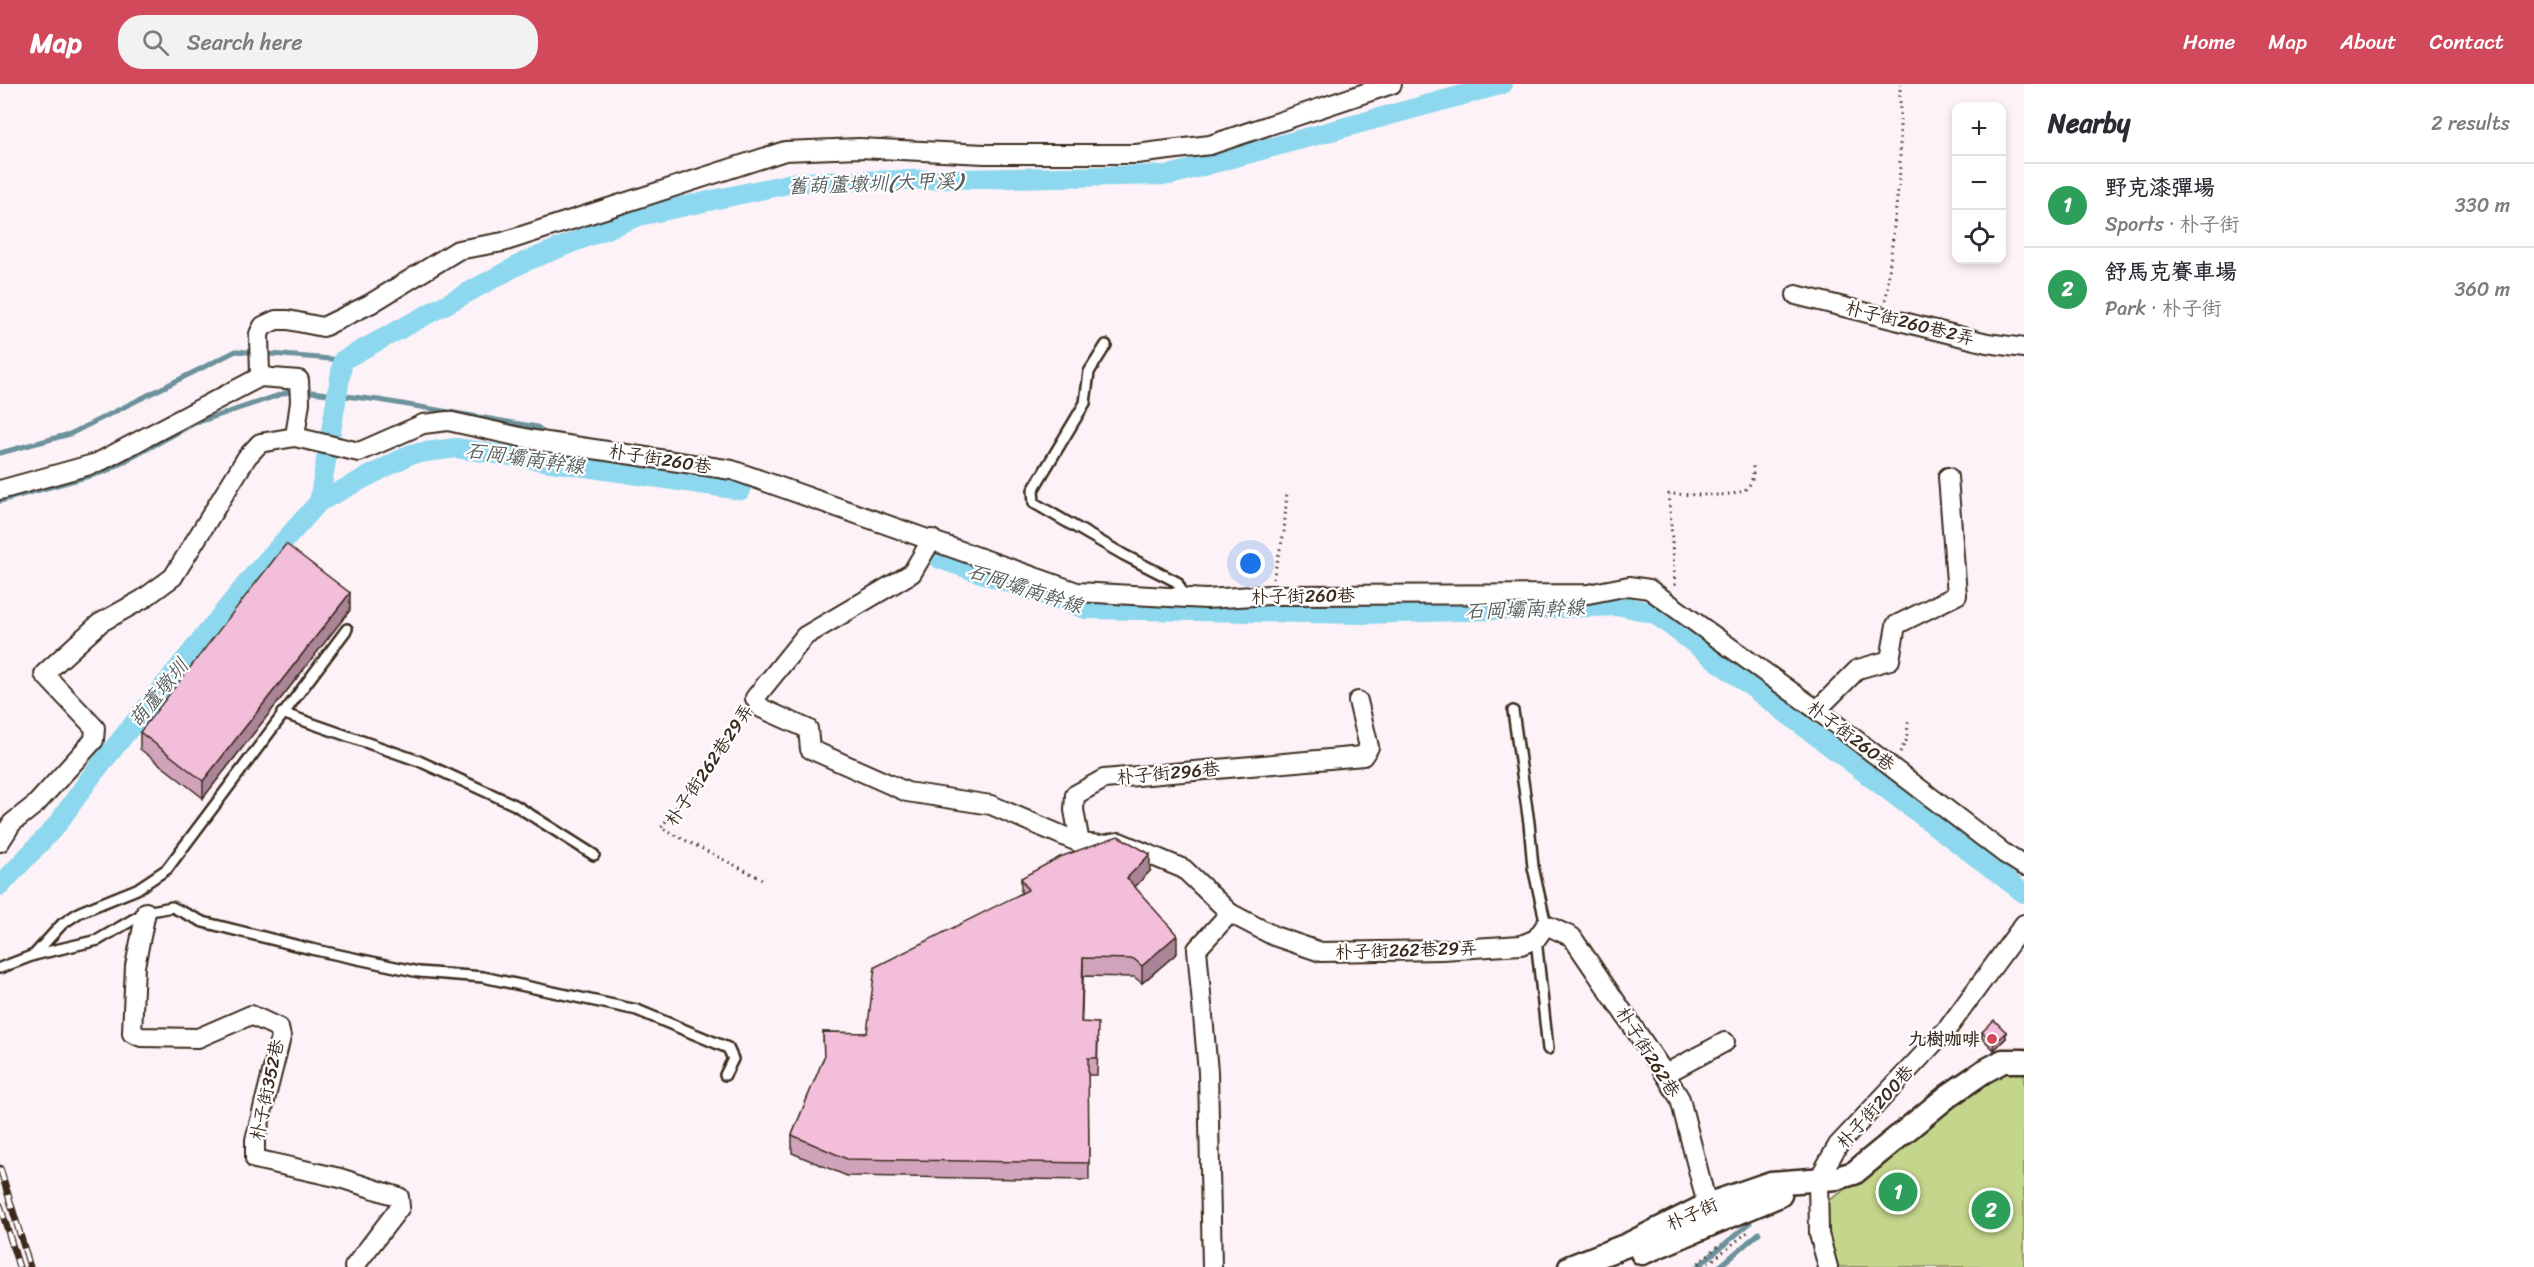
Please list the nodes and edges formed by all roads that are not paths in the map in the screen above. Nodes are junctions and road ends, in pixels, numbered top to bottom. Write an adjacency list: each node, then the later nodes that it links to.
1 (1392, 84): 5 (street)
2 (1796, 295): 4 (street, 朴子街260巷2弄)
3 (1106, 345): 10 (lane)
4 (2024, 348)
5 (260, 377): 6 (street); 8 (street)
6 (295, 437): 9 (street, 朴子街260巷); 16 (street, 朴子街260巷)
7 (1947, 477): 13 (street)
8 (0, 490)
9 (932, 538): 10 (street, 朴子街260巷); 17 (street)
10 (1184, 596): 13 (street, 朴子街260巷)
11 (347, 629): 15 (lane)
12 (1358, 701): 17 (street, 朴子街296巷)
13 (1817, 710): 19 (street, 朴子街260巷)
14 (1513, 711): 23 (lane)
15 (282, 713): 18 (lane); 24 (lane)
16 (0, 842)
17 (1080, 843): 21 (street)
18 (594, 855)
19 (2024, 866)
20 (146, 912): 24 (lane); 30 (lane); 33 (street, 朴子街352巷)
21 (1230, 913): 23 (street, 朴子街262巷29弄); 34 (street)
22 (2024, 924): 31 (street, 朴子街200巷)
23 (1541, 932): 27 (lane); 29 (street, 朴子街262巷)
24 (34, 955): 25 (lane)
25 (0, 968)
26 (1725, 1042): 29 (street)
27 (1548, 1049)
28 (2024, 1060): 31 (street, 朴子街)
29 (1665, 1074): 32 (street, 朴子街262巷)
30 (725, 1075)
31 (1818, 1180): 32 (street, 朴子街); 36 (street, 朴子街); 37 (street)
32 (1707, 1205): 35 (street, 朴子街)
33 (354, 1267)
34 (1212, 1267)
35 (1570, 1267)
36 (1598, 1267)
37 (1828, 1267)

